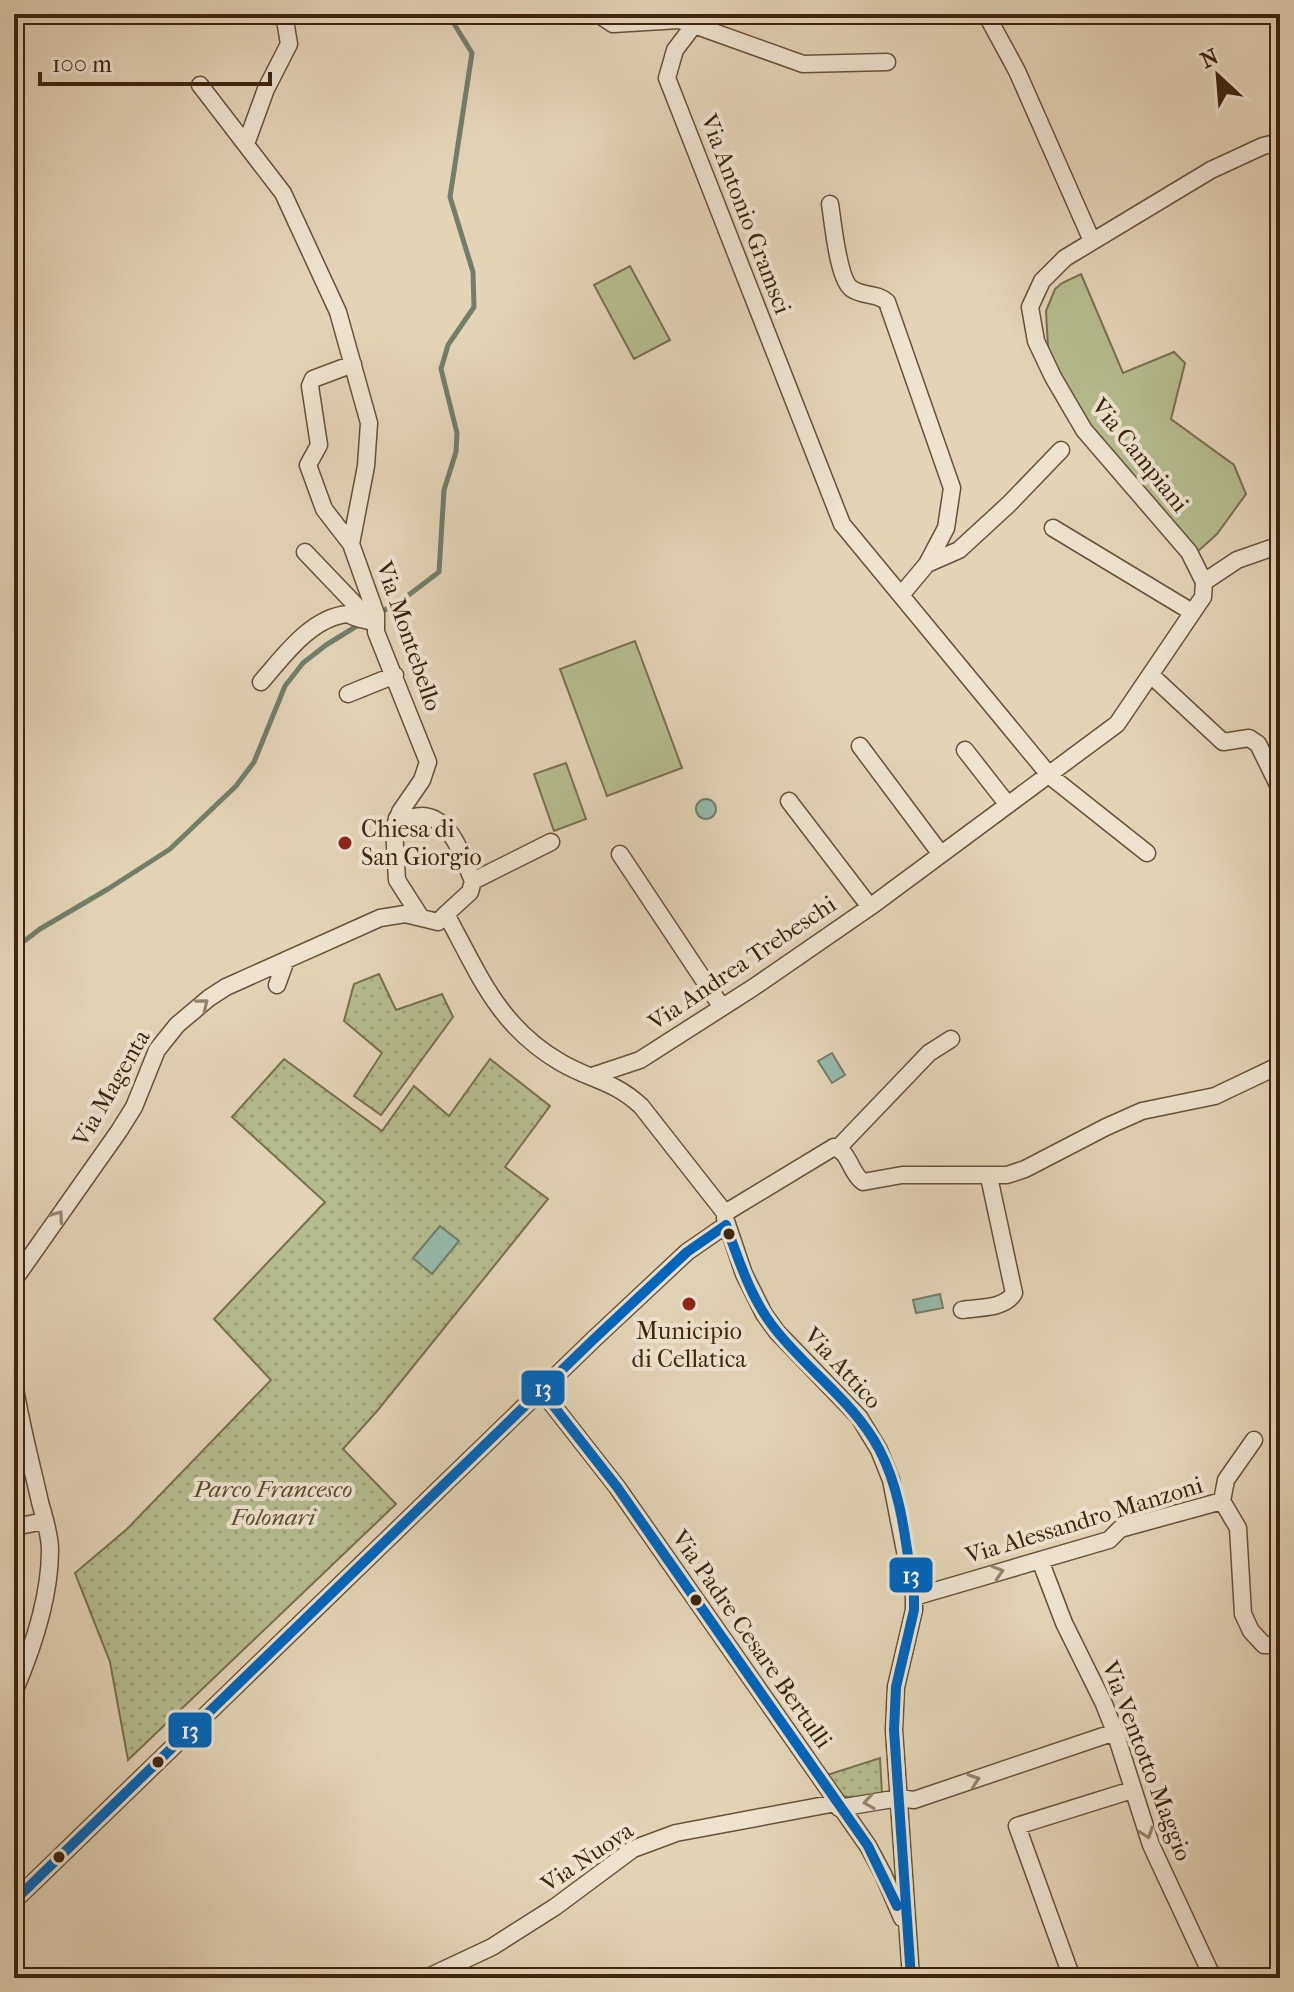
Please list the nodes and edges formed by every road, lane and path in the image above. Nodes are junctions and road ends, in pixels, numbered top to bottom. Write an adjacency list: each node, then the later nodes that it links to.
1 (284, 14): 8 (street)
2 (598, 14): 4 (street)
3 (986, 14): 10 (street)
4 (694, 25): 5 (street); 19 (street, Via Antonio Gramsci)
5 (887, 62)
6 (200, 85): 8 (street, Via Montebello)
7 (1280, 142): 10 (street, Via Campiani)
8 (246, 144): 11 (street, Via Montebello)
9 (830, 204): 17 (street)
10 (1092, 241): 18 (street, Via Campiani)
11 (353, 364): 14 (street, Via Montebello); 14 (street)
12 (1061, 450): 17 (street)
13 (1053, 528): 20 (street)
14 (351, 544): 21 (street, Via Montebello)
15 (1280, 545): 18 (street)
16 (305, 552): 21 (street)
17 (927, 564): 19 (street)
18 (1204, 582): 20 (street, Via Andrea Trebeschi)
19 (901, 595): 28 (street, Via Antonio Gramsci)
20 (1192, 612): 23 (street, Via Andrea Trebeschi)
21 (373, 622): 22 (street, Via Montebello); 24 (street)
22 (395, 675): 25 (street); 32 (street, Via Montebello)
23 (1152, 676): 28 (street, Via Andrea Trebeschi); 29 (street)
24 (261, 682)
25 (348, 694)
26 (860, 746): 34 (street)
27 (965, 750): 31 (street)
28 (1050, 776): 31 (street, Via Andrea Trebeschi); 35 (street, Via Antonio Gramsci)
29 (1280, 789)
30 (789, 801): 38 (street, Via Andrea Trebeschi)
31 (1008, 805): 34 (street, Via Andrea Trebeschi)
32 (397, 818): 37 (street); 39 (street)
33 (551, 842): 37 (street)
34 (940, 853): 38 (street, Via Andrea Trebeschi)
35 (1147, 853)
36 (620, 854): 43 (street)
37 (472, 887): 40 (street)
38 (870, 907): 43 (street, Via Andrea Trebeschi)
39 (420, 916): 40 (street); 41 (street, Via Magenta)
40 (442, 918): 47 (street)
41 (286, 960): 42 (street); 52 (street, Via Magenta, one-way to 41)
42 (277, 985)
43 (721, 1006): 45 (street, Via Andrea Trebeschi)
44 (950, 1035): 49 (street)
45 (640, 1060): 47 (street, Via Andrea Trebeschi); 48 (street, Via Andrea Trebeschi)
46 (1280, 1065): 50 (street)
47 (592, 1076): 48 (street)
48 (625, 1091): 51 (street, Via Attico)
49 (838, 1148): 50 (street); 51 (street)
50 (989, 1177): 53 (street)
51 (729, 1215): 55 (street); 61 (street, Via Attico)
52 (14, 1280)
53 (962, 1310)
54 (14, 1382): 58 (street)
55 (541, 1390): 67 (street, Via Padre Cesare Bertulli); 70 (street)
56 (1254, 1440): 57 (street, Via Alessandro Manzoni)
57 (1222, 1501): 60 (street, Via Alessandro Manzoni); 62 (street, Via Alessandro Manzoni)
58 (45, 1521): 59 (street); 63 (street)
59 (14, 1527)
60 (1040, 1560): 61 (street, Via Alessandro Manzoni, one-way to 60); 64 (street, Via Ventotto Maggio)
61 (914, 1597): 66 (street, Via Attico)
62 (1280, 1645)
63 (14, 1692)
64 (1115, 1732): 65 (street, Via Ventotto Maggio); 66 (street, Via Nuova, one-way to 64)
65 (1132, 1790): 74 (street); 75 (street, Via Ventotto Maggio, one-way to 75)
66 (899, 1798): 67 (street, Via Nuova, one-way to 67); 68 (street, Via Attico)
67 (838, 1806): 69 (street, Via Padre Cesare Bertulli); 72 (street, Via Nuova)
68 (902, 1851): 69 (street); 71 (street, Via Attico)
69 (873, 1855): 71 (street, Via Padre Cesare Bertulli)
70 (14, 1901)
71 (906, 1926): 73 (street, Via Attico)
72 (426, 1978)
73 (911, 1978)
74 (1072, 1978)
75 (1213, 1978)

